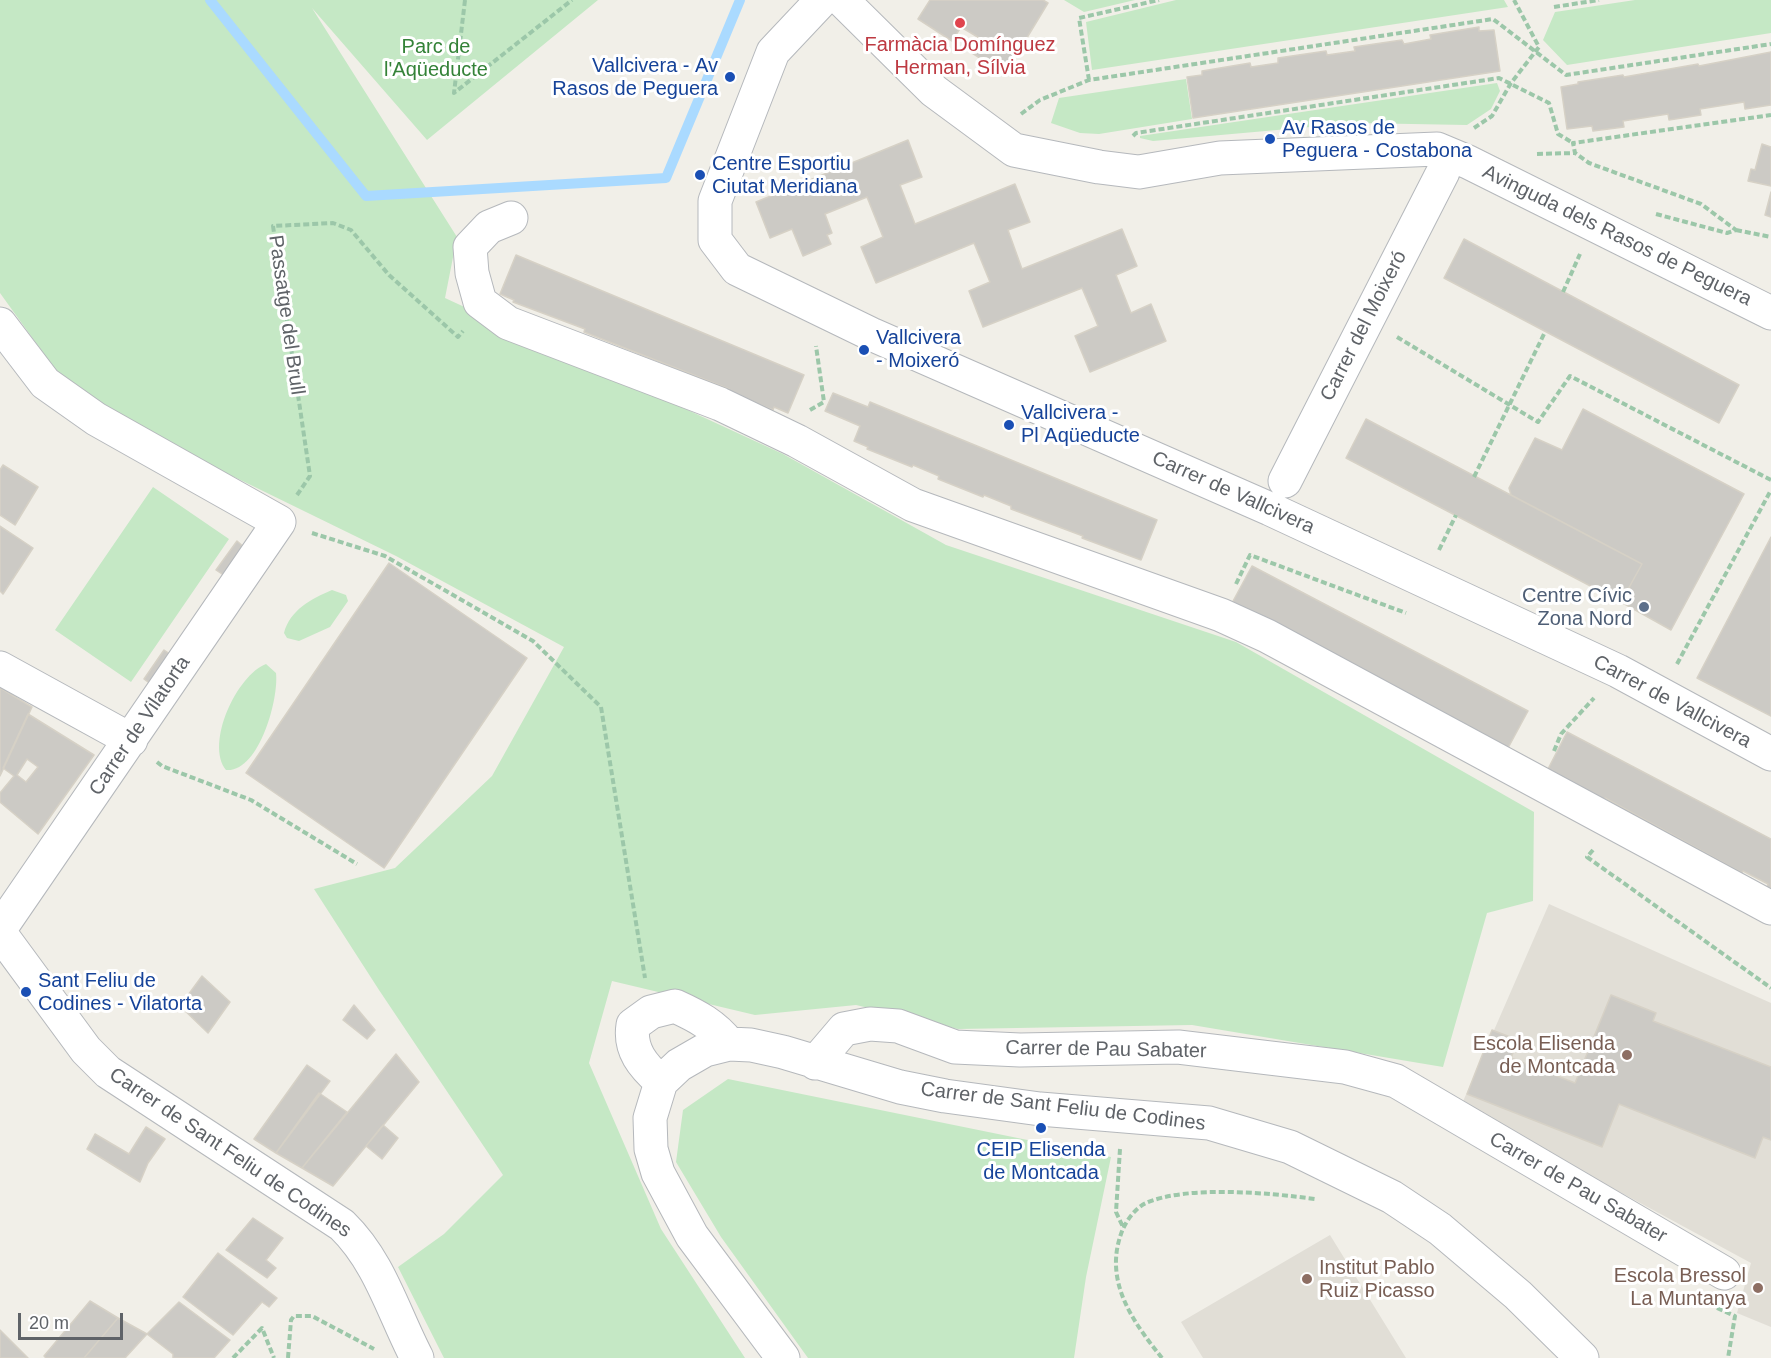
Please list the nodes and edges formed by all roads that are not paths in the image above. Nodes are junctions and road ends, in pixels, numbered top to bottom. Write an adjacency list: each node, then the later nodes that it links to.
1 (822, 0): 10 (street, Carrer de Vallcivera)
2 (842, 0): 5 (street, Avinguda dels Rasos de Peguera)
3 (1443, 172): 7 (street, Carrer del Moixeró)
4 (511, 218): 11 (street)
5 (1771, 313)
6 (0, 324): 9 (street, Carrer de Vilatorta)
7 (1285, 481)
8 (0, 668): 9 (street)
9 (131, 740): 12 (street, Carrer de Vilatorta)
10 (1771, 754)
11 (1771, 908)
12 (0, 931): 17 (street, Carrer de Sant Feliu de Codines)
13 (729, 1044): 14 (street, Carrer de Sant Feliu de Codines); 15 (street, Carrer de Sant Feliu de Codines); 15 (street)
14 (815, 1063): 16 (street, Carrer de Pau Sabater); 19 (street, Carrer de Sant Feliu de Codines)
15 (661, 1082): 18 (street)
16 (1724, 1273)
17 (417, 1358)
18 (783, 1358)
19 (1582, 1358)

